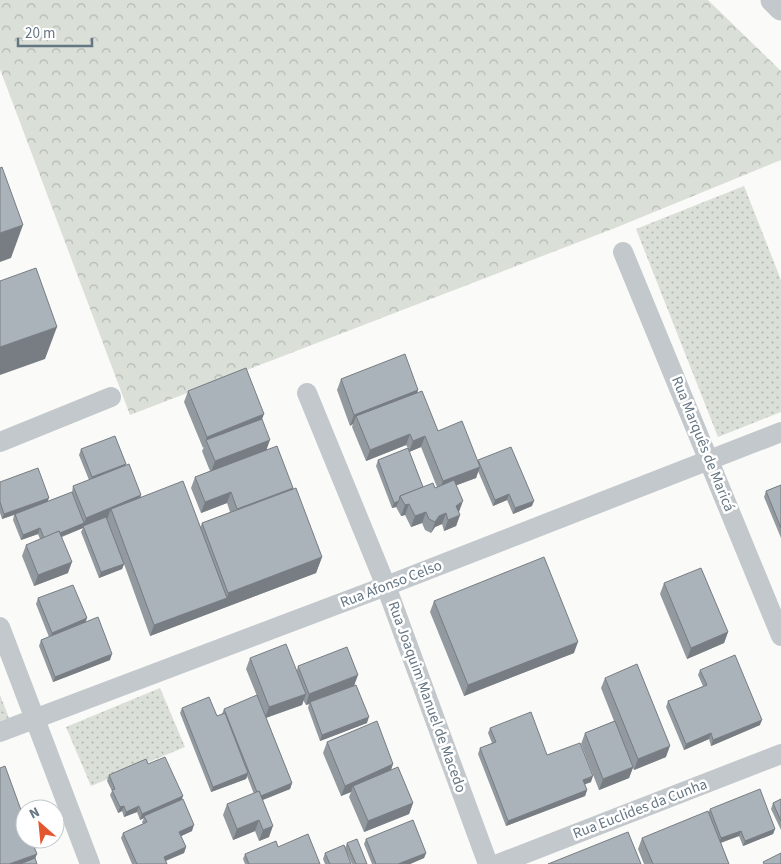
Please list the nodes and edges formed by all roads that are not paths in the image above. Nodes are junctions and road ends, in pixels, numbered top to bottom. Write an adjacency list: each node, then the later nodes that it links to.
1 (773, 0): 2 (street)
2 (781, 8)
3 (623, 252): 8 (street, Rua Marquês de Maricá)
4 (307, 393): 9 (street, Rua Joaquim Manuel de Macedo)
5 (111, 397): 7 (street)
6 (781, 432): 8 (street, Rua Afonso Celso)
7 (0, 442)
8 (710, 460): 9 (street, Rua Afonso Celso); 11 (street, Rua Marquês de Maricá)
9 (386, 586): 12 (street, Rua Afonso Celso); 16 (street, Rua Joaquim Manuel de Macedo)
10 (0, 627): 12 (street)
11 (781, 636)
12 (35, 719): 13 (street, Rua Afonso Celso); 15 (street)
13 (0, 732)
14 (781, 754): 17 (street, Rua Euclides da Cunha)
15 (90, 864)
16 (488, 864)
17 (498, 864)

